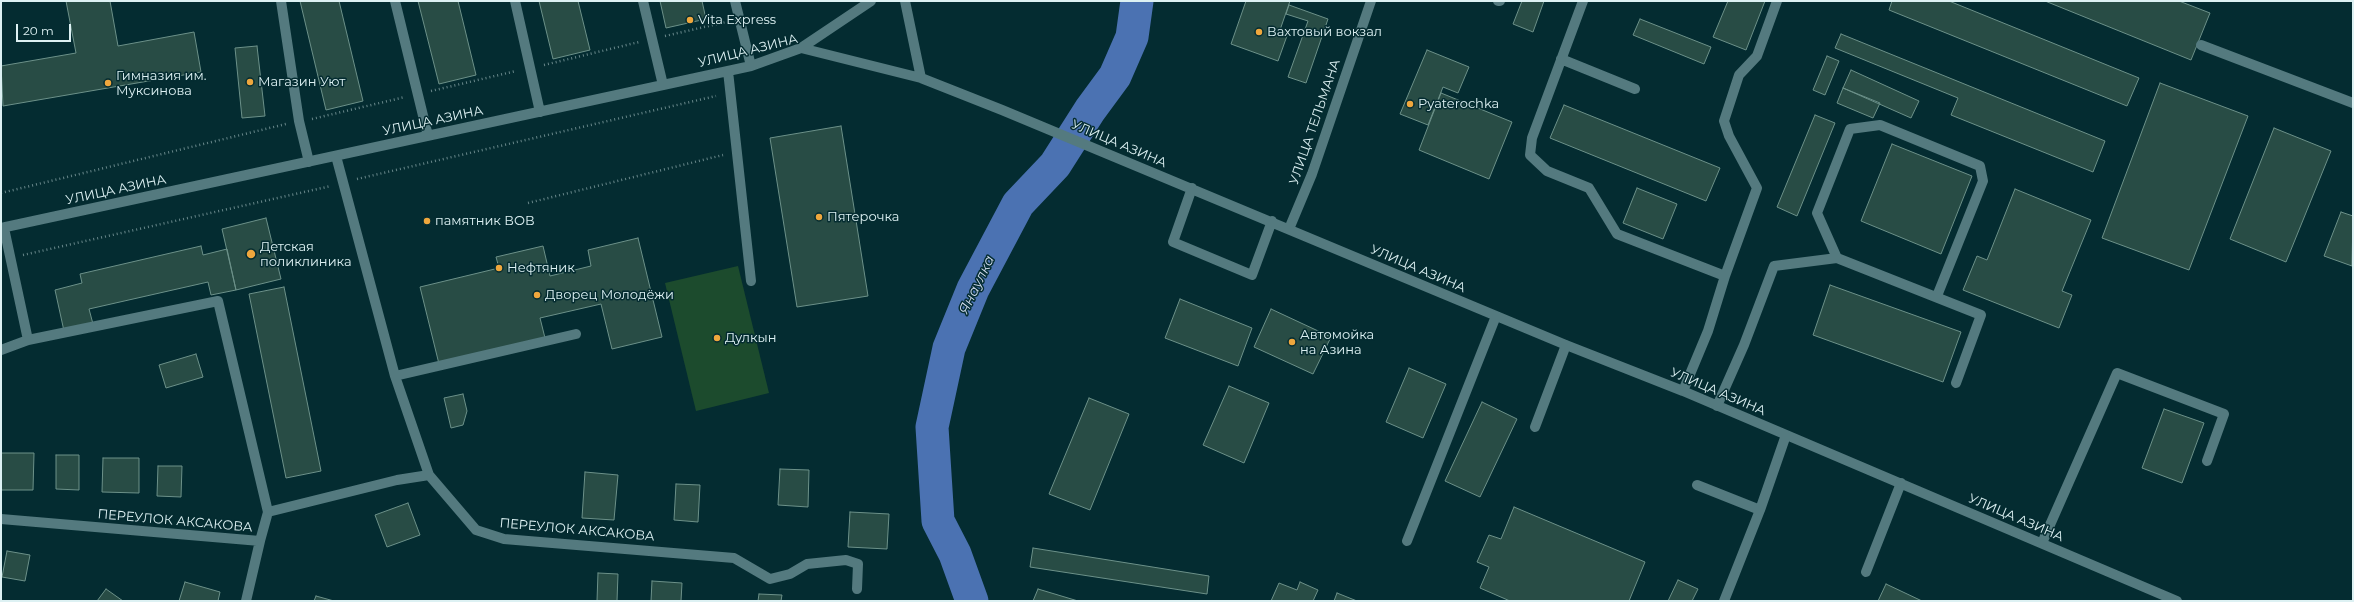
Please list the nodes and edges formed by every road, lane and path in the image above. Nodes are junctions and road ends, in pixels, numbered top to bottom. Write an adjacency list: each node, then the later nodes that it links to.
1 (281, 1): 26 (street)
2 (395, 1): 23 (street)
3 (515, 1): 17 (street)
4 (643, 1): 12 (street)
5 (735, 1): 11 (street)
6 (871, 1): 14 (street)
7 (905, 1): 19 (street)
8 (1371, 1): 37 (street, УЛИЦА ТЕЛЬМАНА)
9 (1583, 1): 15 (street)
10 (1777, 1): 40 (street)
11 (738, 19): 12 (path); 16 (street)
12 (652, 39): 17 (path); 20 (street)
13 (2201, 45): 24 (street)
14 (801, 48): 16 (street, УЛИЦА АЗИНА); 19 (street, УЛИЦА АЗИНА)
15 (1561, 60): 21 (street); 40 (street)
16 (751, 66): 18 (street, УЛИЦА АЗИНА)
17 (530, 68): 23 (path); 25 (street)
18 (728, 71): 20 (street, УЛИЦА АЗИНА); 22 (street)
19 (921, 78): 32 (street, УЛИЦА АЗИНА)
20 (663, 85): 25 (street, УЛИЦА АЗИНА)
21 (1635, 89)
22 (730, 93): 28 (street); 31 (path)
23 (417, 94): 26 (path); 27 (street)
24 (2353, 103)
25 (540, 112): 27 (street, УЛИЦА АЗИНА)
26 (299, 121): 30 (street); 33 (path)
27 (428, 136): 29 (street, УЛИЦА АЗИНА)
28 (737, 152): 34 (path); 41 (street)
29 (336, 156): 30 (street, УЛИЦА АЗИНА); 31 (street)
30 (309, 162): 36 (street, УЛИЦА АЗИНА)
31 (343, 183): 38 (path); 48 (street)
32 (1192, 188): 35 (street, УЛИЦА АЗИНА); 35 (street)
33 (1, 193)
34 (528, 203)
35 (1272, 221): 37 (street, УЛИЦА АЗИНА)
36 (2, 228): 38 (street)
37 (1289, 228): 43 (street, УЛИЦА АЗИНА)
38 (10, 258): 45 (street)
39 (1837, 258): 42 (street); 42 (street); 51 (street)
40 (1725, 276): 50 (street)
41 (752, 281)
42 (1937, 296): 49 (street)
43 (1496, 316): 46 (street, УЛИЦА АЗИНА); 62 (street)
44 (576, 334): 48 (street)
45 (28, 340): 47 (street); 59 (street)
46 (1566, 345): 50 (street, УЛИЦА АЗИНА); 52 (street)
47 (1, 350)
48 (395, 376): 55 (street)
49 (1956, 383)
50 (1683, 391): 51 (street, УЛИЦА АЗИНА)
51 (1717, 406): 53 (street, УЛИЦА АЗИНА)
52 (1535, 427)
53 (1786, 436): 56 (street, УЛИЦА АЗИНА); 58 (street)
54 (2207, 461): 63 (street)
55 (429, 475): 59 (street, ПЕРЕУЛОК АКСАКОВА); 65 (street, ПЕРЕУЛОК АКСАКОВА)
56 (1901, 483): 63 (street, УЛИЦА АЗИНА); 64 (street)
57 (1697, 485): 58 (street)
58 (1760, 510): 67 (street)
59 (268, 512): 61 (street, ПЕРЕУЛОК АКСАКОВА)
60 (1, 519): 61 (street, ПЕРЕУЛОК АКСАКОВА)
61 (260, 541): 66 (street)
62 (1407, 541)
63 (2042, 543): 68 (street, УЛИЦА АЗИНА)
64 (1866, 572)
65 (856, 589)
66 (246, 601)
67 (1724, 601)
68 (2177, 601)

